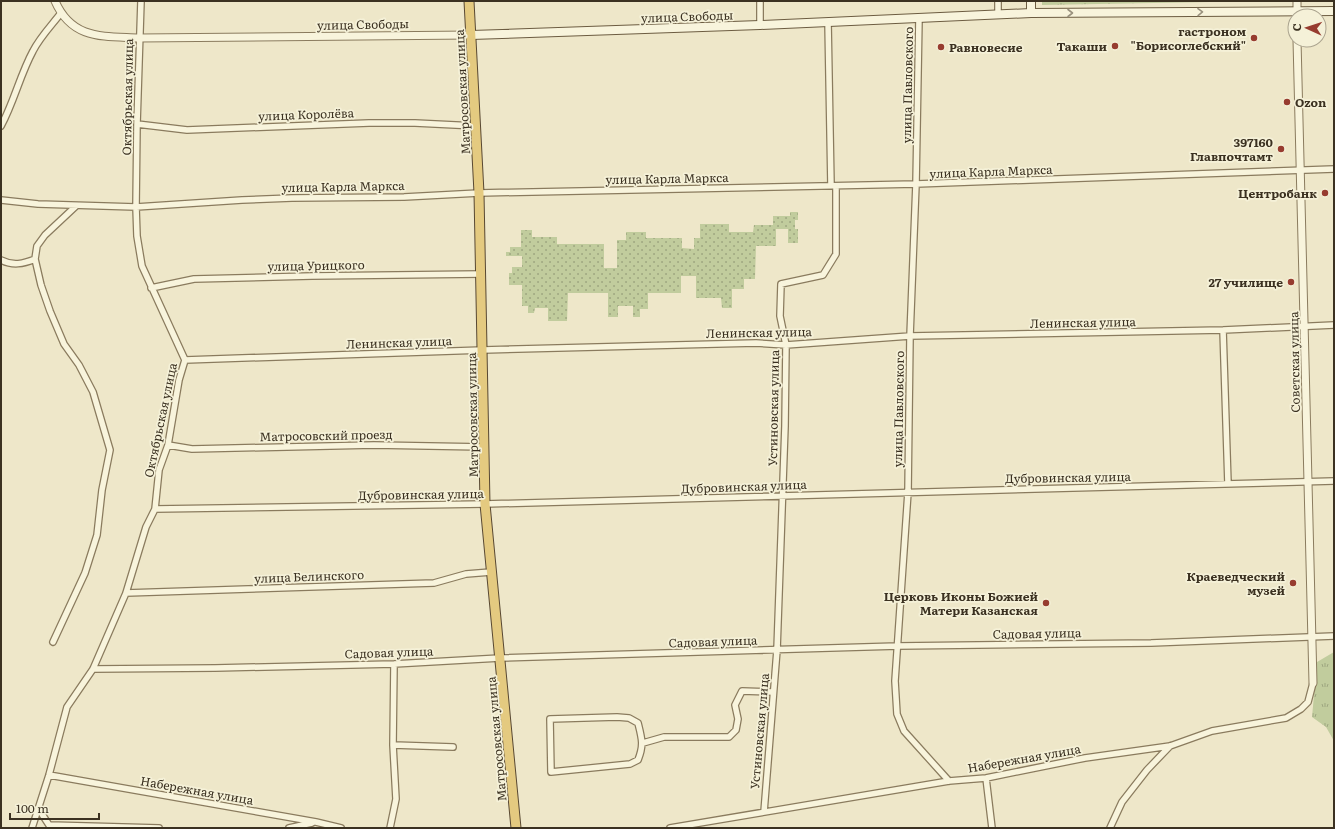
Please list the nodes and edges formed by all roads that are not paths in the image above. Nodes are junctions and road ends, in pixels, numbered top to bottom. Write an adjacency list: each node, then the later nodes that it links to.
1 (55, 1): 7 (street, улица Свободы)
2 (141, 1): 15 (street, Октябрьская улица)
3 (469, 1): 14 (highway, Матросовская улица)
4 (760, 1): 13 (street)
5 (998, 1): 10 (street)
6 (1031, 1): 8 (main road)
7 (60, 13): 15 (street, улица Свободы); 18 (street)
8 (1031, 13): 9 (main road, улица Свободы, one-way to 9); 10 (main road, улица Свободы)
9 (1287, 14)
10 (998, 15): 11 (main road, улица Свободы)
11 (919, 18): 12 (main road, улица Свободы); 22 (street, улица Павловского)
12 (828, 22): 13 (main road, улица Свободы); 23 (street, Устиновская улица)
13 (760, 25): 14 (main road, улица Свободы)
14 (471, 35): 15 (street, улица Свободы); 19 (highway, Матросовская улица)
15 (139, 38): 17 (street, Октябрьская улица)
16 (1298, 48): 21 (street, Советская улица)
17 (137, 124): 19 (street, улица Королёва); 27 (street, Октябрьская улица)
18 (1, 126)
19 (476, 126): 24 (highway, Матросовская улица)
20 (1334, 169): 21 (street, улица Карла Маркса)
21 (1301, 170): 22 (street, улица Карла Маркса); 32 (street, Советская улица)
22 (916, 184): 23 (street, улица Карла Маркса); 35 (street, улица Павловского)
23 (833, 186): 24 (street, улица Карла Маркса); 36 (street, Устиновская улица)
24 (479, 193): 27 (street, улица Карла Маркса); 30 (highway, Матросовская улица)
25 (1, 200): 26 (street, улица Карла Маркса)
26 (76, 206): 27 (street, улица Карла Маркса); 28 (street)
27 (136, 207): 31 (street, Октябрьская улица)
28 (35, 259): 29 (street); 52 (street)
29 (1, 260)
30 (481, 274): 31 (street, улица Урицкого); 37 (highway, Матросовская улица)
31 (151, 288): 38 (street, Октябрьская улица)
32 (1304, 325): 33 (street, Ленинская улица); 34 (street, Ленинская улица); 42 (street, Советская улица)
33 (1334, 325)
34 (1223, 330): 35 (street, Ленинская улица); 43 (street)
35 (910, 336): 36 (street, Ленинская улица); 44 (street, улица Павловского)
36 (786, 345): 37 (street, Ленинская улица); 45 (street, Устиновская улица)
37 (483, 350): 38 (street, Ленинская улица); 40 (highway, Матросовская улица)
38 (185, 360): 39 (street, Октябрьская улица)
39 (168, 445): 40 (street, Матросовский проезд); 47 (street, Октябрьская улица)
40 (484, 447): 46 (highway, Матросовская улица)
41 (1334, 481): 42 (street, Дубровинская улица)
42 (1308, 482): 43 (street, Дубровинская улица); 51 (street, Советская улица)
43 (1228, 484): 44 (street, Дубровинская улица)
44 (908, 492): 45 (street, Дубровинская улица); 53 (street, улица Павловского)
45 (782, 496): 46 (street, Дубровинская улица); 54 (street, Устиновская улица)
46 (486, 504): 47 (street, Дубровинская улица); 48 (highway, Матросовская улица)
47 (155, 509): 49 (street, Октябрьская улица)
48 (491, 572): 49 (street, улица Белинского); 55 (highway, Матросовская улица)
49 (126, 593): 57 (street, Октябрьская улица)
50 (1334, 636): 51 (street, Садовая улица)
51 (1312, 637): 53 (street, Садовая улица); 58 (street, Советская улица)
52 (53, 642)
53 (898, 646): 54 (street, Садовая улица); 66 (street, улица Павловского)
54 (777, 650): 55 (street, Садовая улица); 59 (street, Устиновская улица)
55 (500, 658): 56 (street, Садовая улица); 75 (highway, Матросовская улица)
56 (394, 664): 57 (street, Садовая улица); 61 (street)
57 (93, 669): 64 (street, Октябрьская улица)
58 (1313, 683): 62 (street, Набережная улица)
59 (773, 692): 60 (street); 68 (street, Устиновская улица)
60 (642, 743): 60 (street)
61 (393, 745): 63 (street); 74 (street)
62 (1170, 746): 65 (street, Набережная улица); 78 (street)
63 (453, 747)
64 (49, 775): 67 (street, Октябрьская улица); 69 (street, Набережная улица)
65 (986, 778): 66 (street, Набережная улица); 77 (street)
66 (949, 781): 68 (street, Набережная улица)
67 (38, 808): 70 (street, Октябрьская улица); 71 (street)
68 (764, 812): 76 (street, Набережная улица)
69 (316, 822): 72 (street); 73 (street, Набережная улица)
70 (32, 828)
71 (158, 828)
72 (289, 828)
73 (341, 828)
74 (390, 828)
75 (516, 828)
76 (670, 828)
77 (992, 828)
78 (1110, 828)

